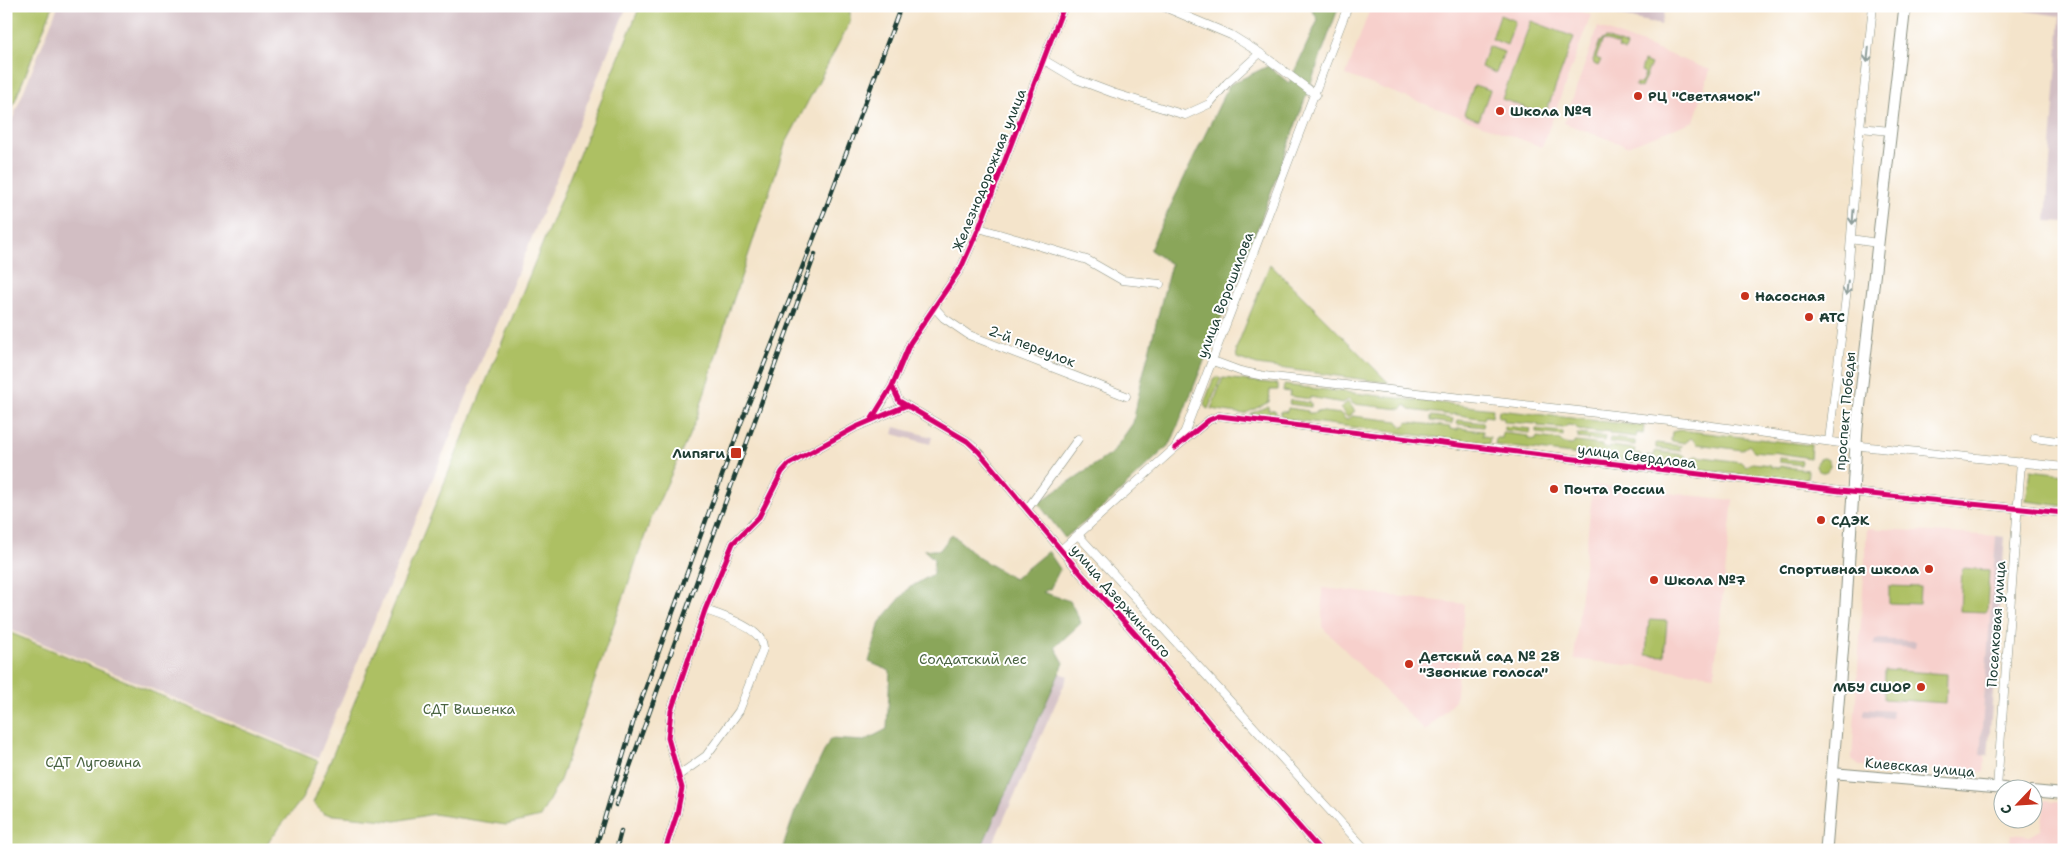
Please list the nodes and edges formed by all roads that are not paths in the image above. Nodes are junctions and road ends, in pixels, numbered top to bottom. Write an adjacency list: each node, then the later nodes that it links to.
1 (1064, 6): 7 (street, Железнодорожная улица)
2 (1162, 6): 6 (street)
3 (1348, 6): 8 (street, улица Ворошилова)
4 (1873, 6): 9 (street, one-way to 9)
5 (1905, 6): 10 (main road, проспект Победы)
6 (1260, 53): 7 (street); 8 (street)
7 (1044, 60): 11 (street, Железнодорожная улица)
8 (1316, 95): 16 (street, улица Ворошилова)
9 (1861, 128): 10 (street); 12 (street, one-way to 12)
10 (1890, 131): 13 (main road, проспект Победы)
11 (979, 228): 14 (street); 15 (street, Железнодорожная улица)
12 (1851, 239): 13 (street); 23 (street, one-way to 23)
13 (1877, 242): 25 (main road, проспект Победы)
14 (1160, 284)
15 (935, 308): 17 (street, Железнодорожная улица); 18 (street, 2-й переулок)
16 (1213, 361): 23 (street); 26 (street, улица Ворошилова)
17 (892, 386): 19 (street, улица Дзержинского); 20 (street, Железнодорожная улица)
18 (1126, 396)
19 (906, 406): 20 (street); 30 (street, улица Дзержинского)
20 (871, 420): 35 (street)
21 (2035, 438): 24 (street)
22 (1078, 439): 30 (street)
23 (1829, 441): 25 (street)
24 (2064, 442)
25 (1856, 445): 27 (street); 29 (main road, проспект Победы)
26 (1175, 448): 29 (street, улица Свердлова); 33 (street, улица Ворошилова)
27 (2021, 462): 28 (street); 31 (street, Поселковая улица)
28 (2064, 467)
29 (1853, 493): 31 (street, улица Свердлова); 36 (main road, проспект Победы)
30 (1028, 508): 34 (street, улица Дзержинского)
31 (2017, 508): 32 (street, улица Свердлова); 38 (street, Поселковая улица)
32 (2064, 513)
33 (1078, 535): 34 (street, улица Ворошилова); 44 (street, улица Дзержинского)
34 (1062, 549): 43 (street, улица Дзержинского)
35 (706, 610): 37 (street); 37 (street)
36 (1832, 773): 39 (main road, Киевская улица); 45 (main road, проспект Победы)
37 (679, 775): 42 (street)
38 (2002, 778)
39 (1992, 787)
40 (2042, 792): 41 (main road)
41 (2064, 794)
42 (665, 850)
43 (1320, 850)
44 (1366, 850)
45 (1826, 850)

